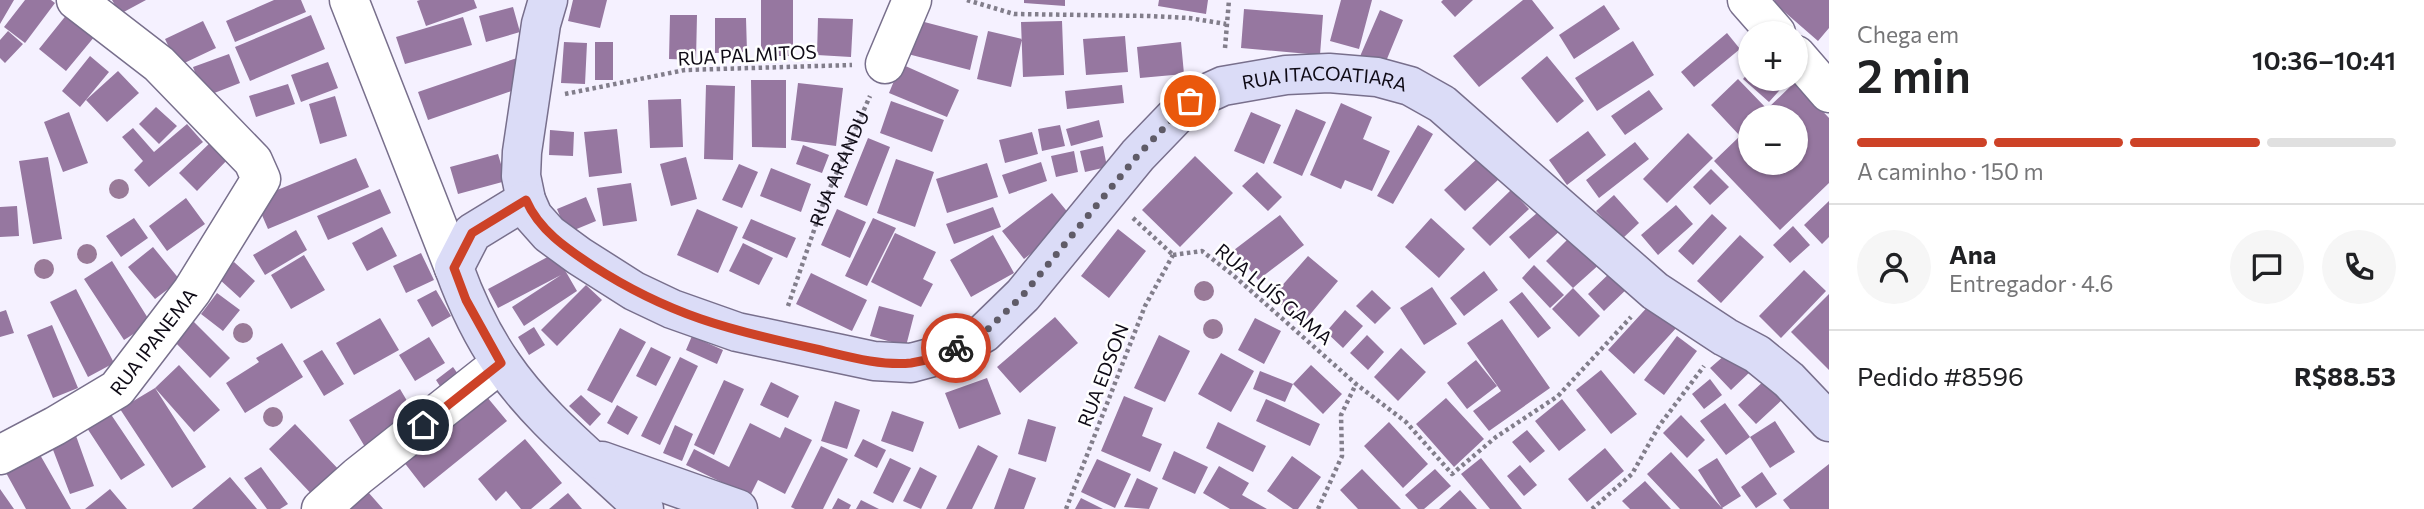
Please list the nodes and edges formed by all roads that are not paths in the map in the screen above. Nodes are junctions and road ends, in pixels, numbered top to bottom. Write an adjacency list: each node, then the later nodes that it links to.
1 (76, 0): 14 (street, RUA IPANEMA)
2 (349, 0): 11 (street)
3 (548, 0): 10 (street)
4 (912, 0): 7 (street)
5 (1747, 0): 6 (street)
6 (1765, 21)
7 (885, 64)
8 (1808, 69): 9 (street)
9 (1829, 93)
10 (526, 200): 11 (street); 13 (street, RUA ITACOATIARA)
11 (454, 268): 12 (street)
12 (501, 363): 15 (street); 16 (street)
13 (1829, 422)
14 (0, 455)
15 (589, 457): 17 (street); 18 (street)
16 (321, 509)
17 (644, 509)
18 (738, 509)

